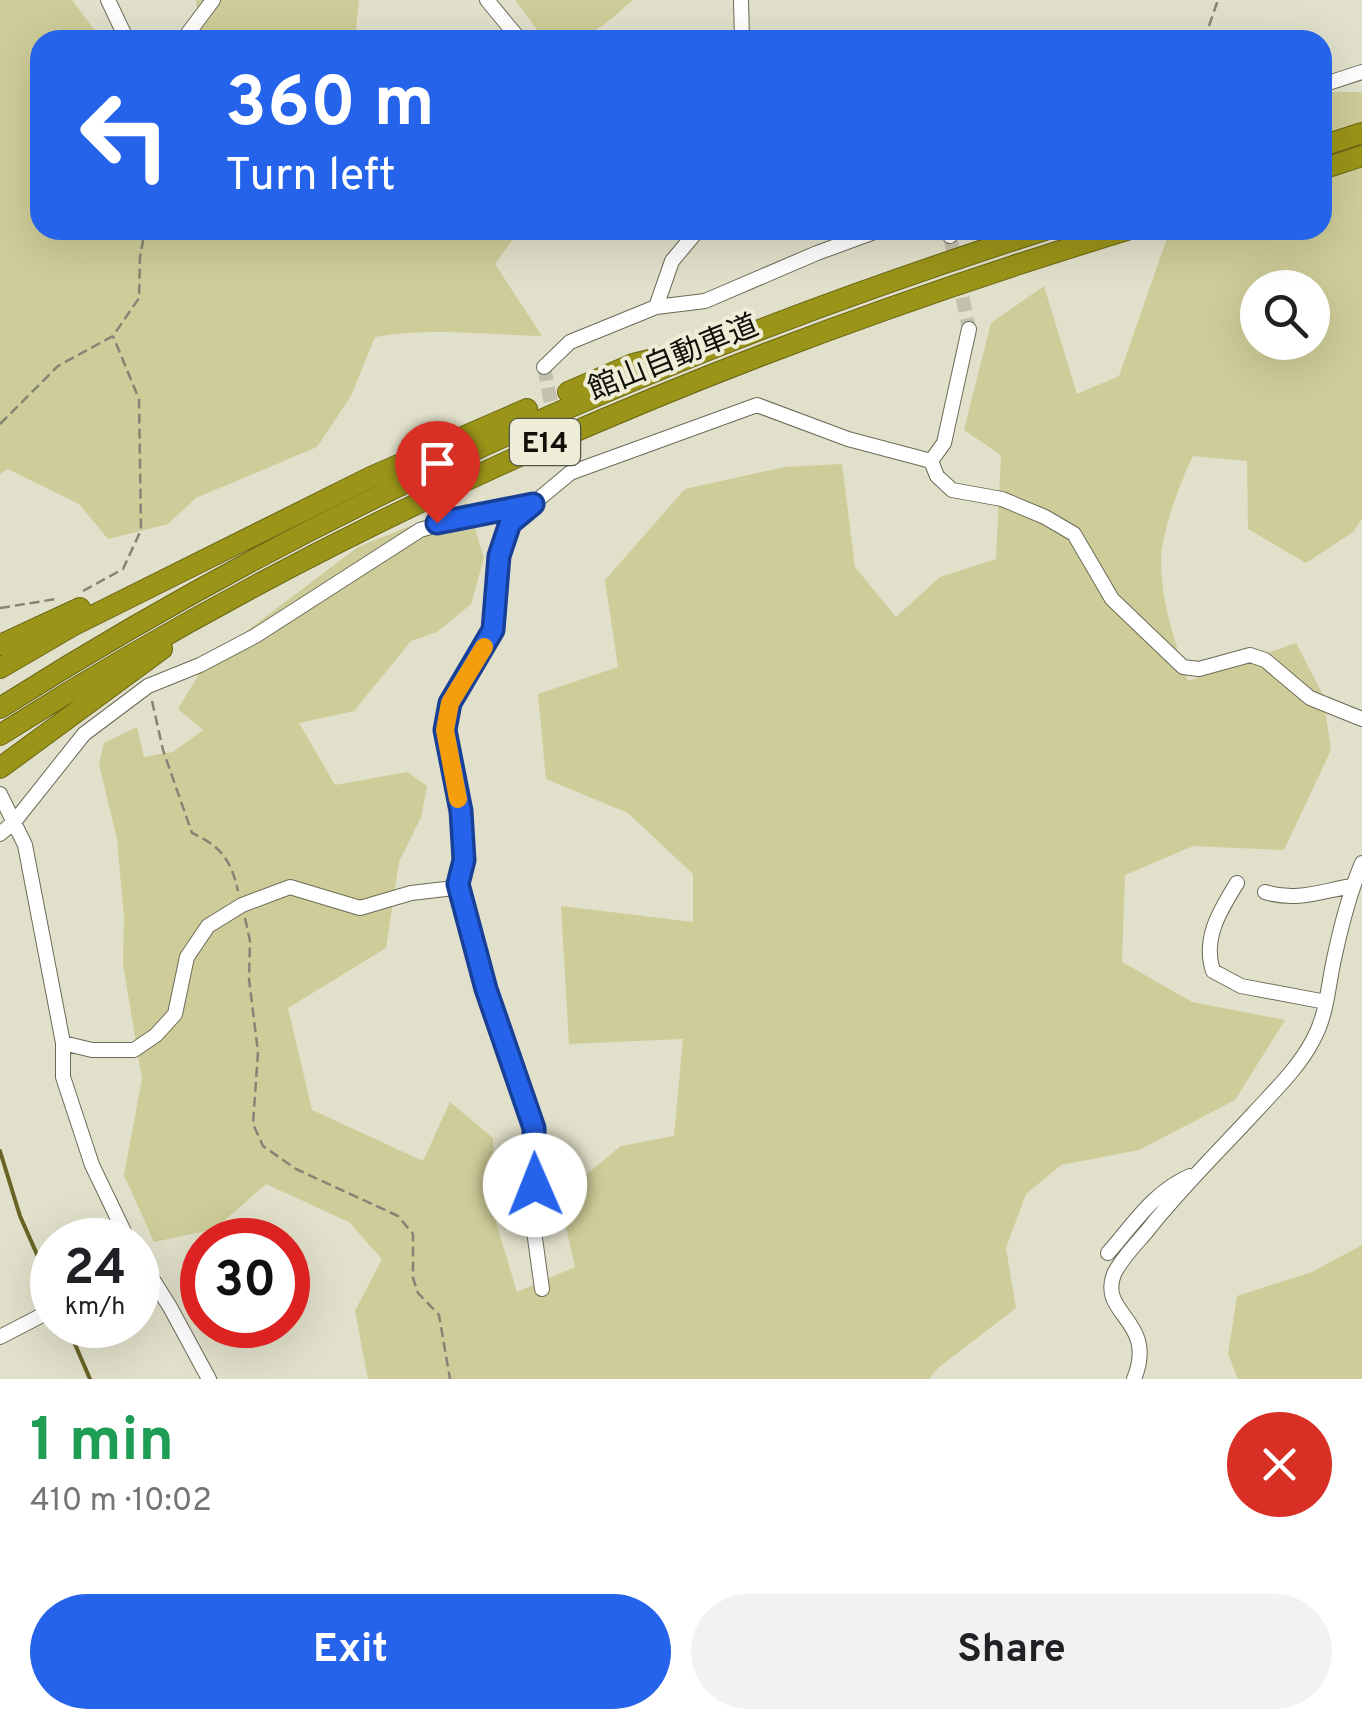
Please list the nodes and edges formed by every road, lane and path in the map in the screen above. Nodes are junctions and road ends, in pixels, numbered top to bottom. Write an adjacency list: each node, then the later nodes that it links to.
1 (108, 0): 6 (street)
2 (213, 0): 7 (street)
3 (487, 0): 8 (street)
4 (741, 0): 9 (street)
5 (1218, 0): 10 (path)
6 (122, 30)
7 (190, 30)
8 (512, 30)
9 (742, 30)
10 (1208, 30)
11 (1362, 72): 12 (street)
12 (1332, 81)
13 (1362, 133): 14 (highway)
14 (1332, 143)
15 (1362, 156): 16 (highway)
16 (1332, 166)
17 (143, 240): 24 (path)
18 (690, 240): 22 (street)
19 (851, 240): 22 (street)
20 (1016, 240): 25 (highway, 館山自動車道 / E14)
21 (1097, 240): 33 (highway, 館山自動車道 / E14)
22 (656, 307): 26 (street)
23 (969, 329): 28 (street)
24 (113, 336): 27 (path); 31 (path)
25 (730, 340): 30 (highway); 38 (highway, 館山自動車道 / E14)
26 (544, 367)
27 (0, 424)
28 (931, 462): 29 (street); 39 (street)
29 (533, 504): 37 (street); 47 (street)
30 (234, 548): 35 (highway); 36 (highway)
31 (83, 590)
32 (70, 598): 34 (path)
33 (219, 605): 40 (highway, 館山自動車道 / E14); 41 (highway)
34 (0, 608)
35 (0, 645)
36 (0, 668)
37 (148, 686): 43 (street); 50 (path)
38 (0, 708)
39 (1362, 719)
40 (0, 735)
41 (0, 768)
42 (0, 794): 43 (street)
43 (14, 822): 44 (street); 52 (street)
44 (0, 834)
45 (1362, 863): 48 (street)
46 (1237, 882): 51 (street)
47 (458, 884): 50 (street); 56 (street)
48 (1352, 886): 49 (street); 51 (street)
49 (1266, 892)
50 (242, 905): 52 (street); 61 (path)
51 (1326, 1002): 53 (street)
52 (63, 1043): 54 (street)
53 (1200, 1172): 55 (street); 62 (street)
54 (117, 1218)
55 (1108, 1253)
56 (542, 1289)
57 (160, 1291): 60 (street)
58 (30, 1321): 59 (street)
59 (0, 1337)
60 (208, 1379)
61 (450, 1379)
62 (1134, 1379)

